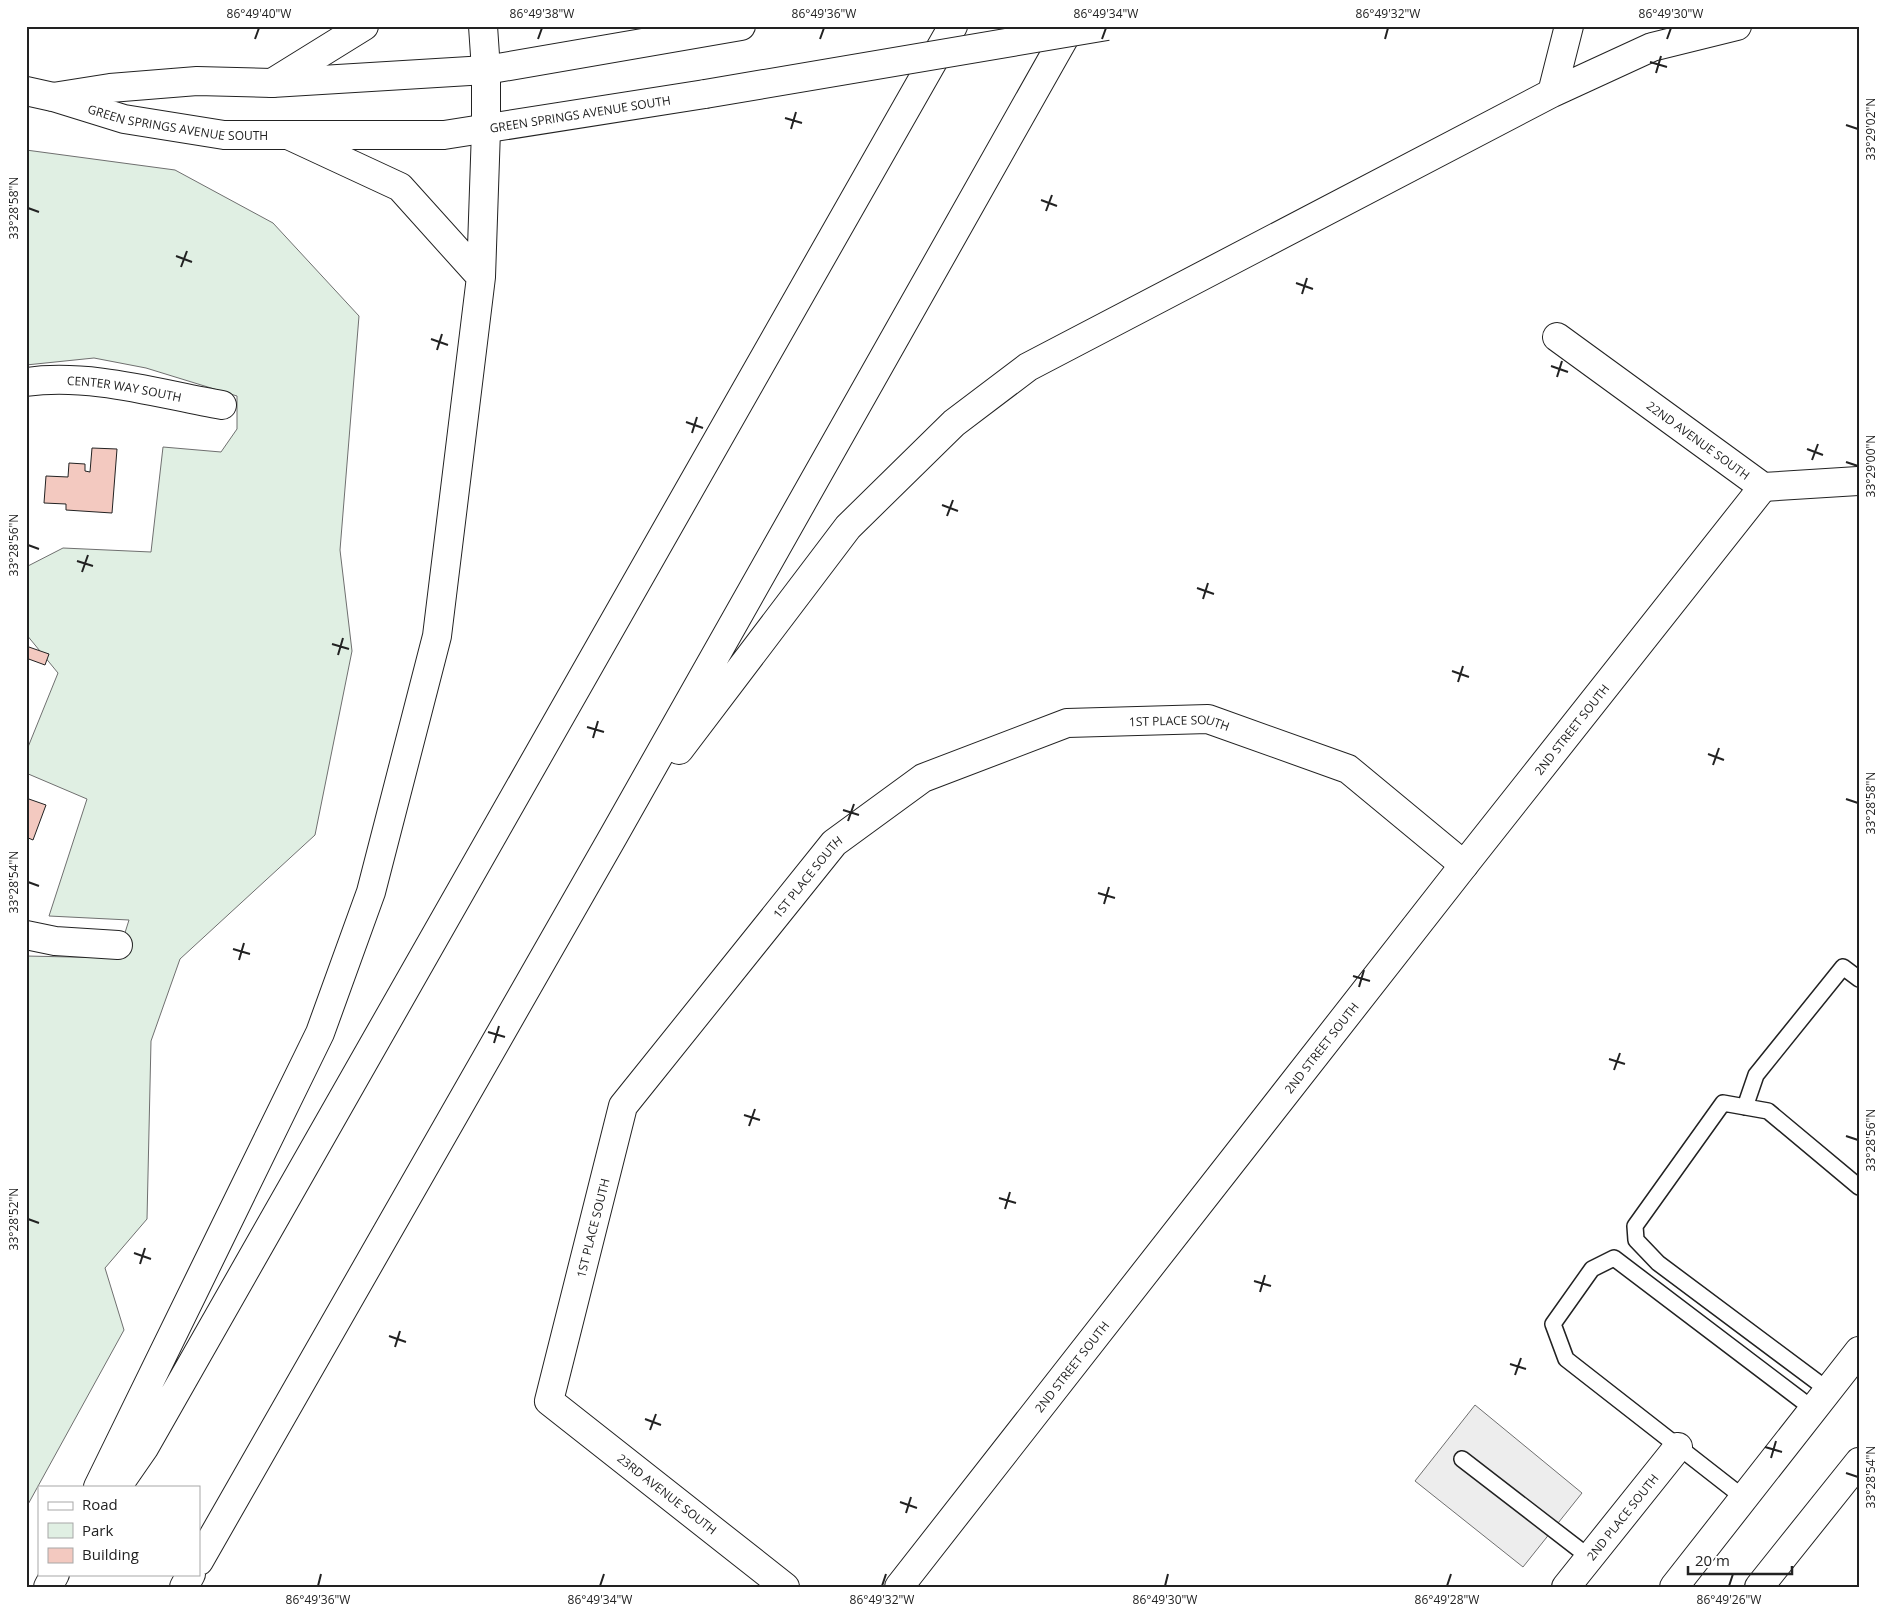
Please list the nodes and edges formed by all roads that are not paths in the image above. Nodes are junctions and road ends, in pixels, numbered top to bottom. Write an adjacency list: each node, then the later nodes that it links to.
1 (364, 26): 10 (main road)
2 (483, 26): 9 (main road)
3 (953, 26): 36 (main road)
4 (1071, 26): 22 (main road)
5 (1107, 26): 14 (main road, GREEN SPRINGS AVENUE SOUTH, bridge)
6 (1569, 26): 12 (main road)
7 (1737, 26): 12 (main road)
8 (732, 28): 9 (main road, GREEN SPRINGS AVENUE SOUTH)
9 (486, 70): 10 (main road, GREEN SPRINGS AVENUE SOUTH); 14 (main road)
10 (272, 83): 13 (main road, GREEN SPRINGS AVENUE SOUTH)
11 (26, 91): 13 (main road, GREEN SPRINGS AVENUE SOUTH)
12 (1552, 93): 22 (main road)
13 (53, 97): 15 (main road, GREEN SPRINGS AVENUE SOUTH)
14 (486, 130): 15 (main road, GREEN SPRINGS AVENUE SOUTH); 16 (main road)
15 (288, 135): 16 (main road)
16 (481, 276): 35 (main road)
17 (1556, 337): 21 (main road, 22ND AVENUE SOUTH)
18 (26, 382): 19 (main road, CENTER WAY SOUTH)
19 (222, 405)
20 (1858, 481): 21 (main road, 22ND AVENUE SOUTH)
21 (1763, 487): 23 (main road, 2ND STREET SOUTH)
22 (614, 835): 39 (main road)
23 (1464, 865): 31 (main road, 1ST PLACE SOUTH); 41 (main road, 2ND STREET SOUTH)
24 (26, 935): 25 (main road)
25 (118, 945)
26 (1859, 979): 27 (lane)
27 (1745, 1107): 28 (lane); 30 (lane)
28 (1859, 1187)
29 (1859, 1351): 30 (main road)
30 (1821, 1400): 32 (lane); 37 (main road)
31 (549, 1401): 40 (main road, 23RD AVENUE SOUTH)
32 (1678, 1447): 37 (lane); 38 (main road, 2ND PLACE SOUTH)
33 (1462, 1459): 38 (lane)
34 (1859, 1462): 44 (main road)
35 (98, 1486)
36 (118, 1486)
37 (1744, 1498): 43 (main road)
38 (1589, 1557): 42 (main road, 2ND PLACE SOUTH)
39 (200, 1559)
40 (786, 1587)
41 (899, 1587)
42 (1566, 1587)
43 (1674, 1587)
44 (1759, 1587)

